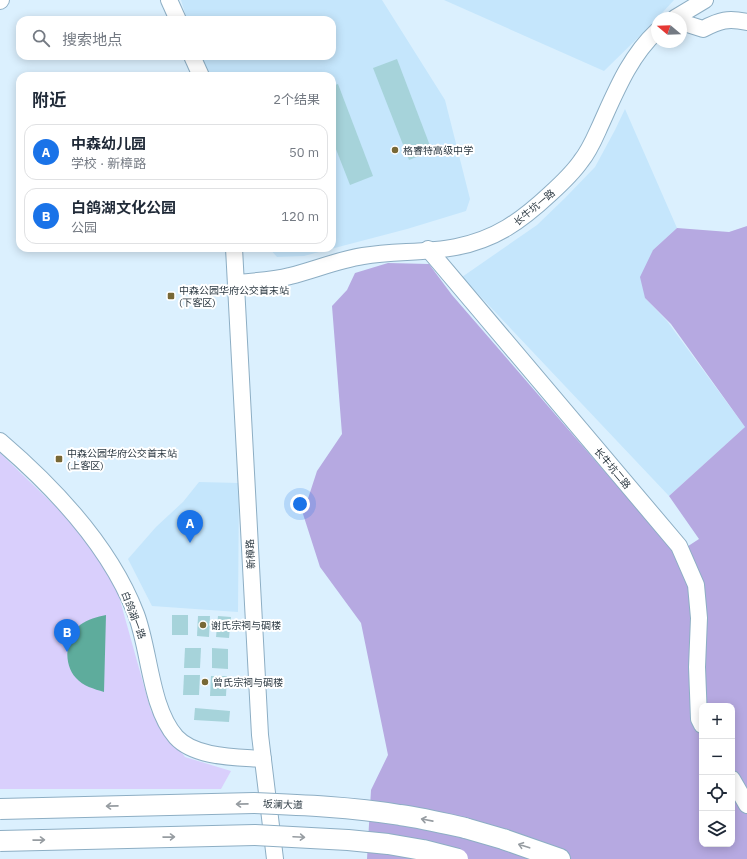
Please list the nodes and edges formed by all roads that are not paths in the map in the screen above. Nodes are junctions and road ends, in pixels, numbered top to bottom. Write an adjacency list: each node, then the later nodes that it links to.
1 (169, 0): 4 (street)
2 (705, 0): 3 (street)
3 (685, 12)
4 (176, 16)
5 (747, 22): 6 (street)
6 (687, 24)
7 (651, 36): 10 (street, 长牛坑一路)
8 (194, 60): 9 (street)
9 (199, 72)
10 (428, 249): 12 (street, 长牛坑一路); 14 (street, 长牛坑二路)
11 (234, 252): 12 (street, 新樟路)
12 (236, 283): 15 (street, 新樟路)
13 (0, 441): 15 (street, 白鸽湖一路)
14 (699, 719)
15 (263, 759): 20 (street, 新樟路)
16 (735, 784): 17 (street)
17 (747, 805)
18 (0, 809): 22 (main road, 坂澜大道, one-way to 18, bridge)
19 (0, 841): 21 (main road, one-way to 21, bridge)
20 (274, 859)
21 (458, 859)
22 (560, 859)

